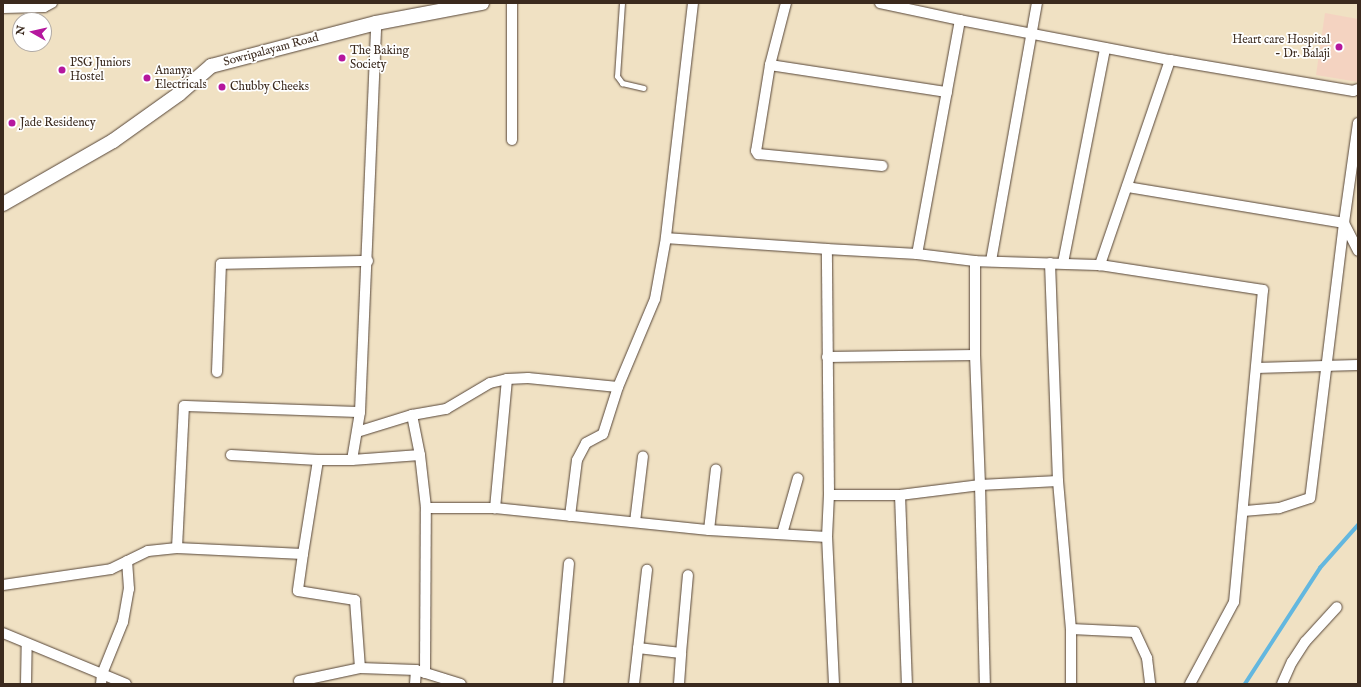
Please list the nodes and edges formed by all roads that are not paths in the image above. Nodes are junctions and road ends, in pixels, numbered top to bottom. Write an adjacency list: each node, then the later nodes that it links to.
1 (52, 3): 9 (street)
2 (482, 3): 11 (street, Sowripalayam Road)
3 (512, 3): 20 (street)
4 (622, 3): 16 (lane)
5 (693, 3): 25 (street)
6 (786, 3): 15 (street)
7 (880, 3): 10 (street)
8 (1037, 3): 12 (street)
9 (3, 8)
10 (960, 20): 12 (street); 18 (street)
11 (376, 23): 23 (street, Sowripalayam Road); 29 (street)
12 (1031, 34): 13 (street); 31 (street)
13 (1105, 48): 14 (street); 33 (street)
14 (1170, 60): 17 (street); 22 (street)
15 (770, 64): 18 (street); 21 (street)
16 (643, 88)
17 (1358, 89)
18 (946, 92): 28 (street)
19 (1358, 123): 24 (street)
20 (512, 140)
21 (882, 166)
22 (1127, 187): 24 (street); 34 (street)
23 (3, 204)
24 (1344, 223): 27 (street); 38 (street)
25 (666, 238): 26 (street); 42 (street)
26 (827, 249): 28 (street); 36 (street)
27 (1358, 251)
28 (917, 254): 30 (street)
29 (368, 261): 40 (street); 43 (street)
30 (975, 261): 31 (street); 35 (street)
31 (991, 261): 32 (street)
32 (1050, 263): 33 (street); 53 (street)
33 (1063, 264): 34 (street)
34 (1100, 265): 39 (street)
35 (975, 355): 36 (street); 54 (street)
36 (827, 357): 56 (street)
37 (1358, 365): 38 (street)
38 (1326, 366): 39 (street); 59 (street)
39 (1256, 368): 59 (street)
40 (217, 372)
41 (507, 379): 42 (street); 44 (street); 58 (street)
42 (618, 387): 60 (street)
43 (360, 412): 45 (street); 65 (street)
44 (412, 415): 45 (street); 47 (street)
45 (357, 432): 50 (street)
46 (231, 455): 49 (street)
47 (420, 455): 50 (street); 57 (street)
48 (643, 456): 61 (street)
49 (318, 460): 50 (street); 66 (street)
50 (352, 460)
51 (716, 469): 62 (street)
52 (798, 478): 63 (street)
53 (1058, 481): 54 (street); 73 (street)
54 (980, 484): 55 (street); 91 (street)
55 (900, 494): 56 (street); 90 (street)
56 (829, 495): 64 (street)
57 (426, 508): 58 (street); 79 (street)
58 (495, 508): 60 (street)
59 (1243, 511): 94 (street)
60 (570, 516): 61 (street)
61 (635, 522): 62 (street)
62 (709, 530): 63 (street)
63 (782, 534): 64 (street)
64 (828, 537): 89 (street)
65 (177, 548): 66 (street); 67 (street)
66 (303, 554): 78 (street)
67 (127, 561): 71 (street); 80 (street)
68 (569, 564): 86 (street)
69 (647, 570): 76 (street)
70 (688, 575): 77 (street)
71 (3, 584)
72 (1337, 607): 95 (street)
73 (1071, 629): 92 (street); 93 (street)
74 (3, 633): 75 (street)
75 (27, 644): 80 (street); 82 (street)
76 (638, 648): 77 (street); 87 (street)
77 (681, 652): 88 (street)
78 (360, 668): 79 (street); 81 (street)
79 (420, 672): 84 (street); 85 (street)
80 (101, 679): 83 (street)
81 (299, 681)
82 (26, 684)
83 (126, 684)
84 (415, 684)
85 (461, 684)
86 (558, 684)
87 (634, 684)
88 (679, 684)
89 (834, 684)
90 (907, 684)
91 (985, 684)
92 (1070, 684)
93 (1150, 684)
94 (1190, 684)
95 (1282, 684)

